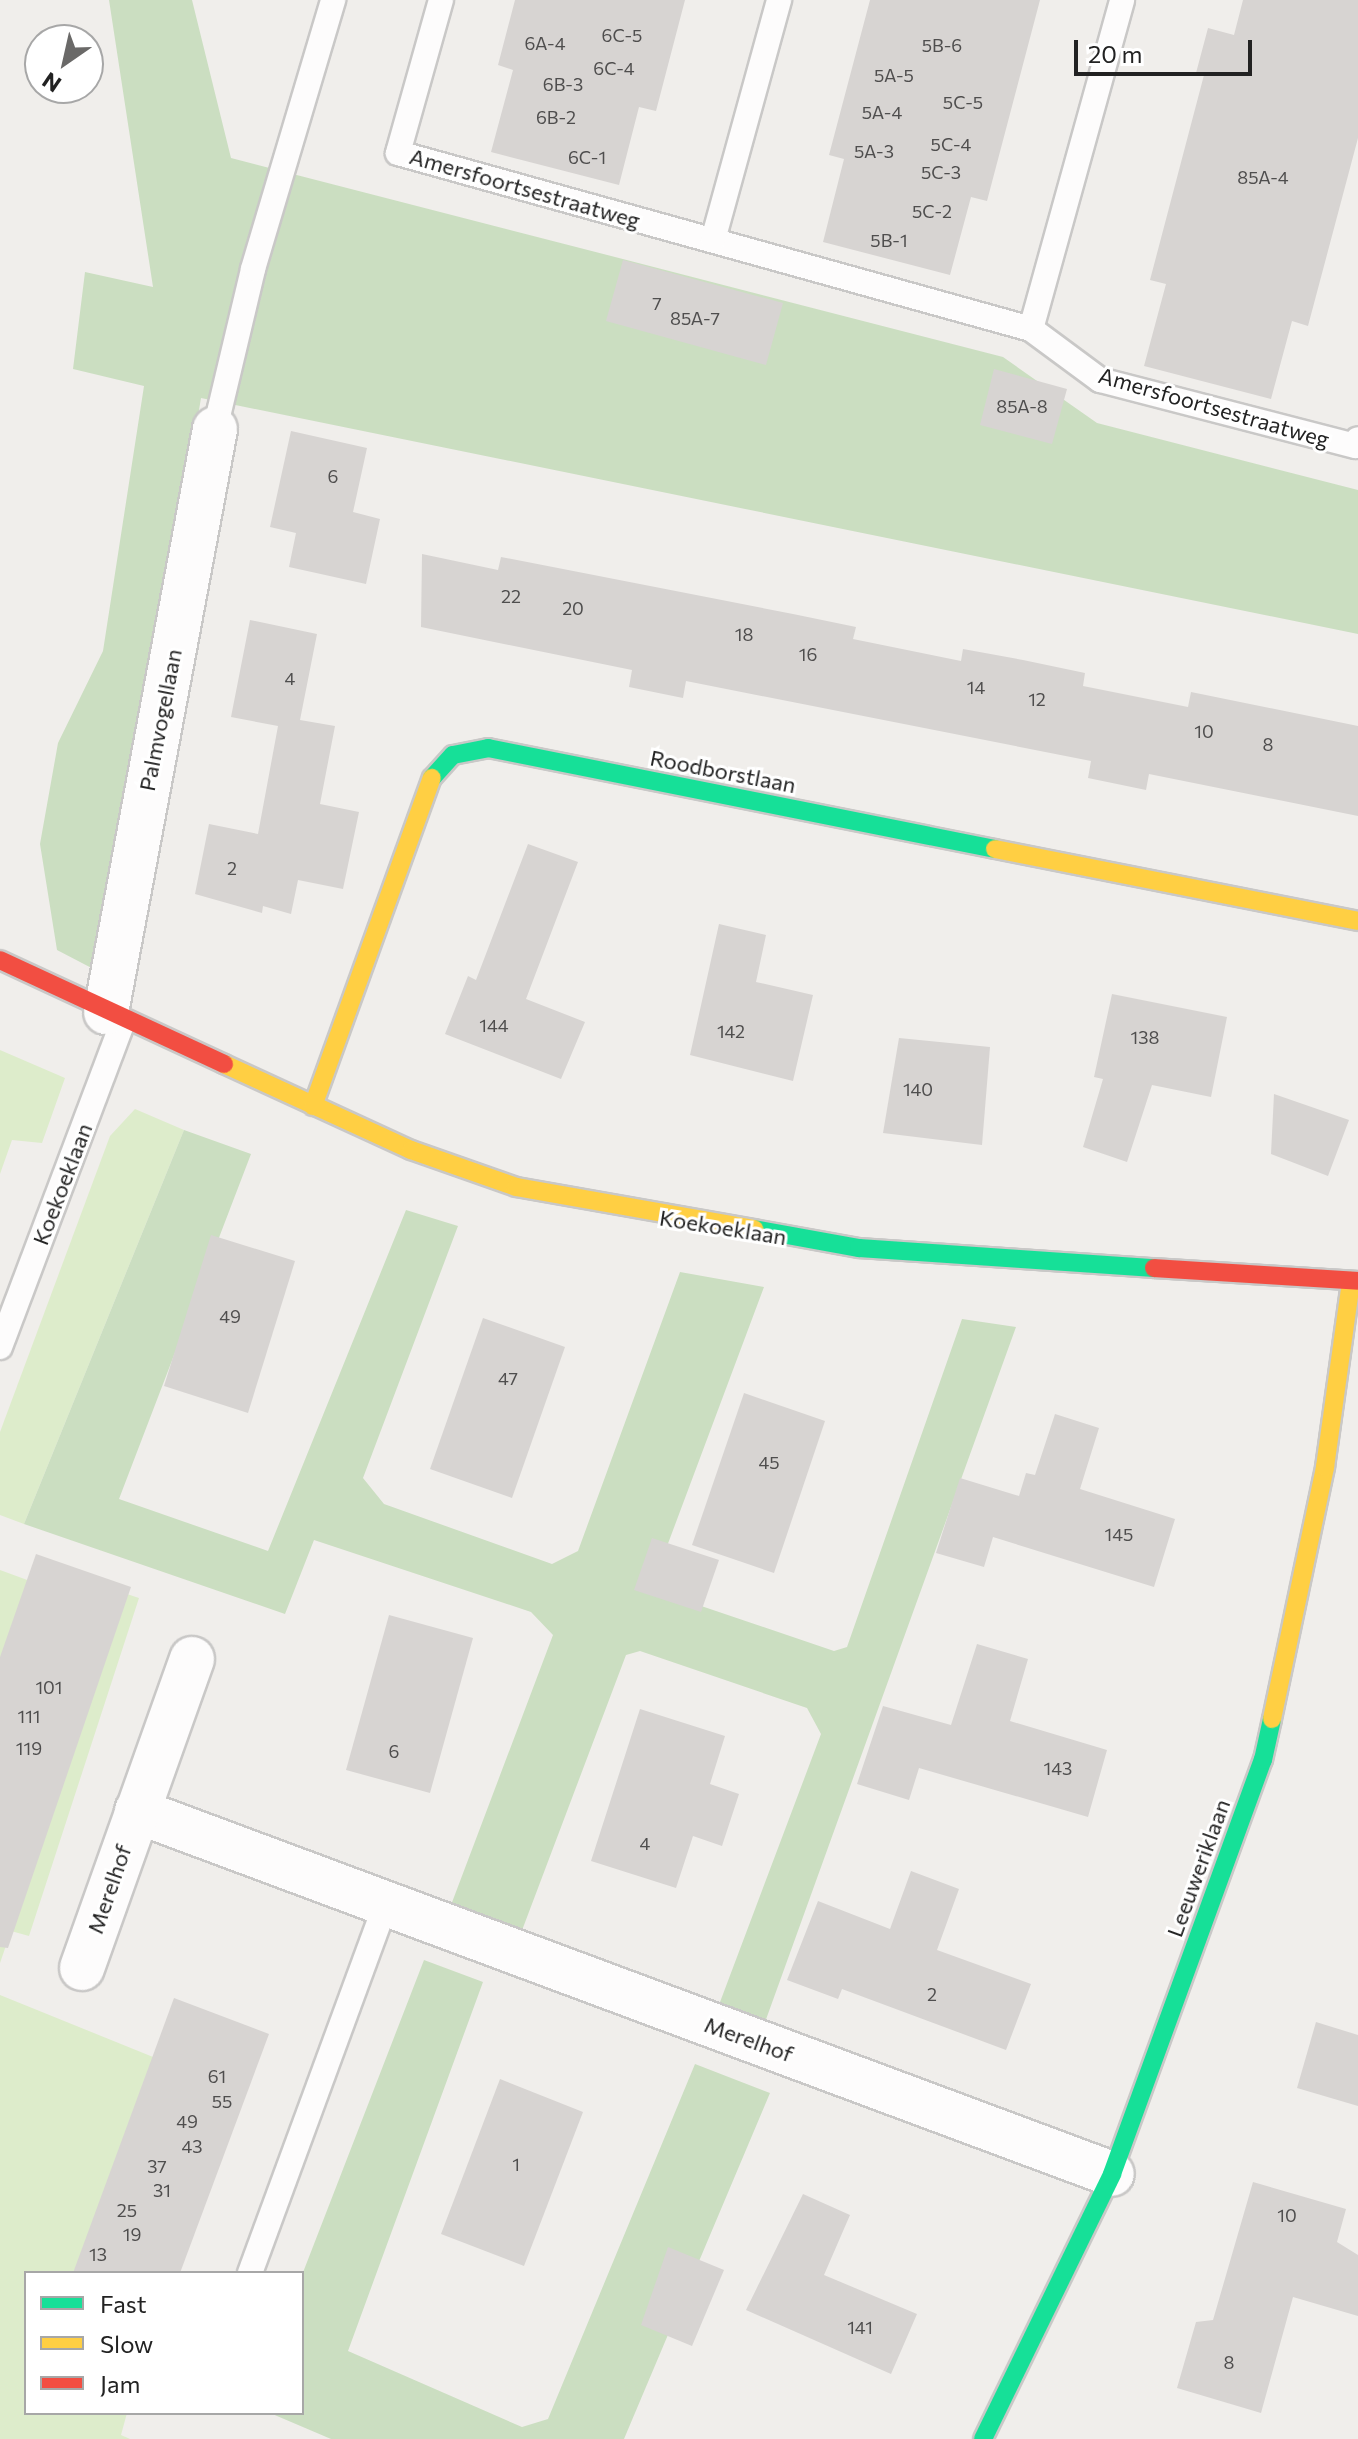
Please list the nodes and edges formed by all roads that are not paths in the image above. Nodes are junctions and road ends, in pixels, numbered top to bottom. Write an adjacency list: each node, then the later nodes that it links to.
1 (333, 0): 7 (lane)
2 (441, 0): 5 (lane, Amersfoortsestraatweg)
3 (779, 0): 5 (lane)
4 (1122, 0): 6 (lane)
5 (713, 240): 6 (lane, Amersfoortsestraatweg)
6 (1031, 329): 8 (lane, Amersfoortsestraatweg)
7 (215, 429): 11 (street, Palmvogellaan)
8 (1358, 439)
9 (1358, 921): 12 (street, Roodborstlaan)
10 (0, 960): 11 (street, Koekoeklaan)
11 (115, 1017): 12 (street, Koekoeklaan); 14 (lane, Koekoeklaan)
12 (313, 1106): 13 (street, Koekoeklaan)
13 (1354, 1281): 19 (street, Leeuweriklaan)
14 (0, 1347)
15 (192, 1659): 16 (street, Merelhof)
16 (137, 1811): 17 (street, Merelhof); 18 (street, Merelhof)
17 (386, 1904): 19 (street, Merelhof); 20 (lane)
18 (82, 1968)
19 (1112, 2174): 21 (street, Leeuweriklaan)
20 (251, 2271)
21 (983, 2439)

